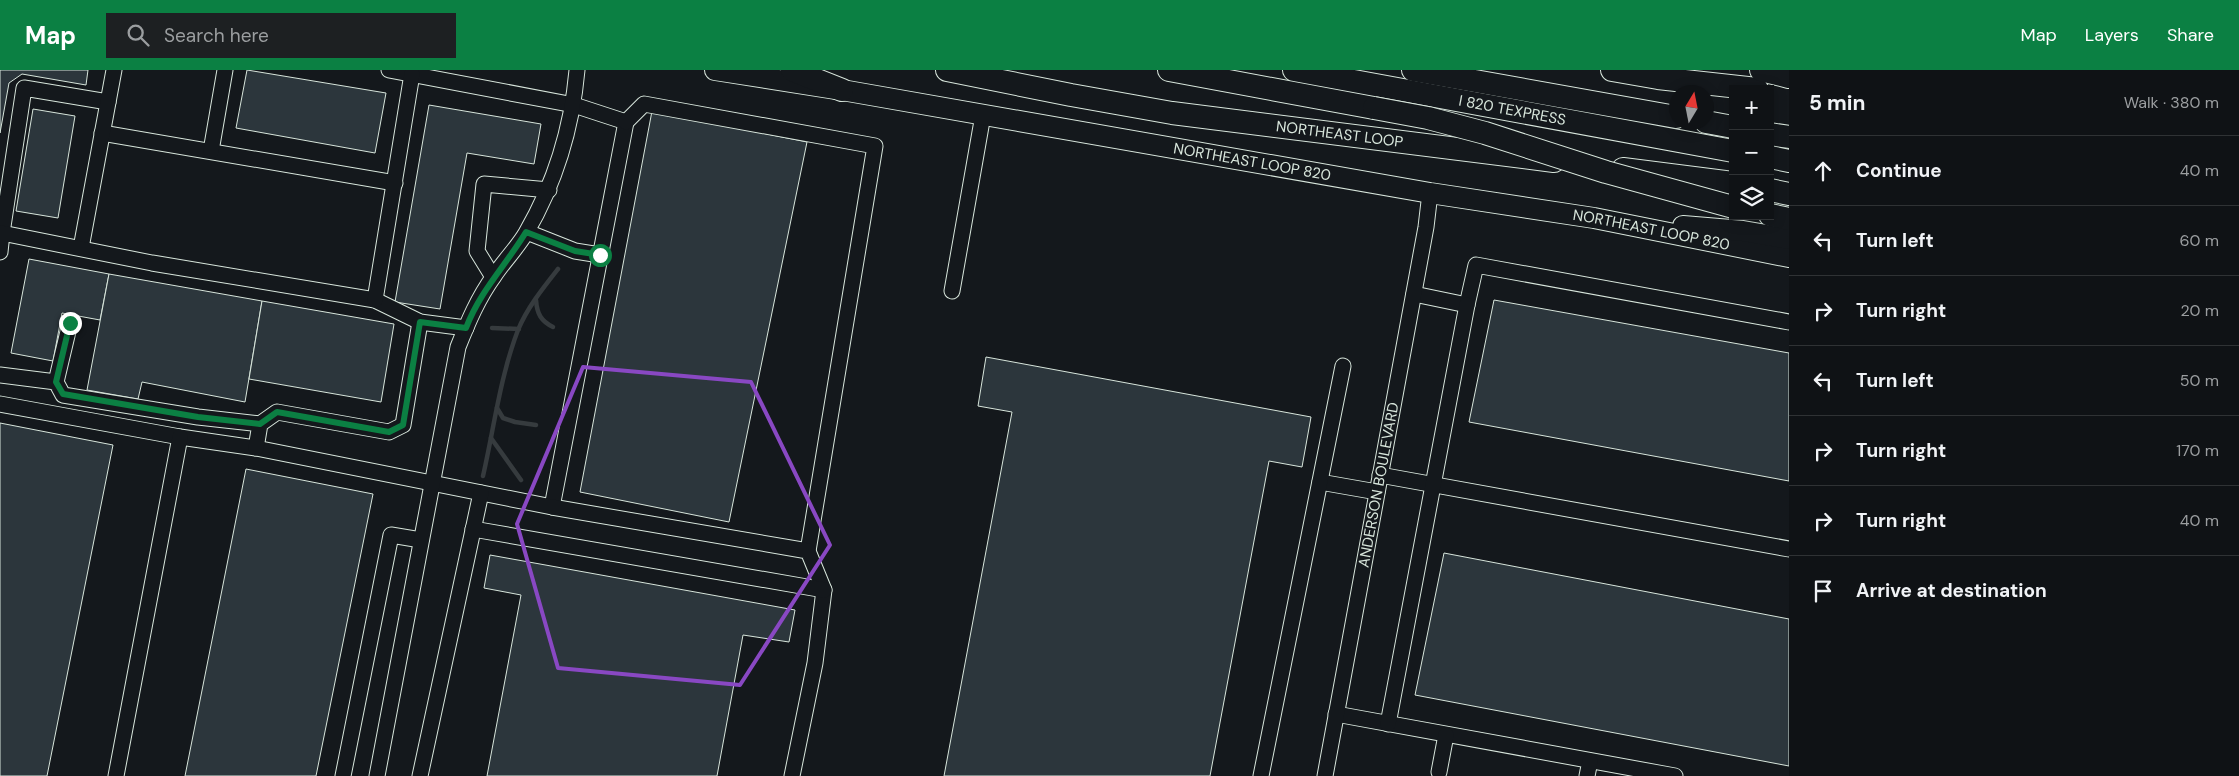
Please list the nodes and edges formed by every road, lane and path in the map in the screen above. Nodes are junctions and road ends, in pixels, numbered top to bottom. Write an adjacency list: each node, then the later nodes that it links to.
1 (114, 70): 19 (street)
2 (225, 70): 30 (street)
3 (389, 70): 13 (street)
4 (577, 70): 20 (street)
5 (715, 70): 16 (main road, NORTHEAST LOOP 820)
6 (792, 70): 16 (highway)
7 (947, 70): 34 (highway, NORTHEAST LOOP)
8 (1169, 70): 39 (highway, bridge)
9 (1294, 70): 29 (highway, I 820 TEXPRESS)
10 (1414, 70): 22 (highway, I 820 TEXPRESS)
11 (1612, 70): 15 (highway)
12 (1761, 70): 14 (highway)
13 (412, 74): 20 (street); 33 (street)
14 (1789, 77)
15 (1729, 86)
16 (842, 90): 21 (main road, NORTHEAST LOOP 820)
17 (1774, 90): 18 (highway)
18 (1789, 91)
19 (108, 102): 26 (street); 44 (street)
20 (574, 105): 23 (street); 35 (street)
21 (983, 114): 37 (main road, NORTHEAST LOOP 820); 51 (street)
22 (1669, 116)
23 (626, 122): 48 (street); 77 (street)
24 (1714, 123): 25 (highway)
25 (1729, 126)
26 (102, 133): 30 (street); 46 (street)
27 (1774, 135): 28 (highway)
28 (1789, 137)
29 (1729, 150)
30 (211, 151): 33 (street)
31 (1774, 158): 32 (highway)
32 (1789, 161)
33 (395, 183): 53 (street)
34 (1729, 183)
35 (549, 190): 43 (street); 50 (street)
36 (1774, 191): 38 (highway)
37 (1430, 193): 41 (main road, NORTHEAST LOOP 820); 52 (street, ANDERSON BOULEVARD)
38 (1789, 194)
39 (1729, 206)
40 (1774, 216): 42 (highway)
41 (1594, 218): 45 (main road); 49 (main road, NORTHEAST LOOP 820)
42 (1789, 219)
43 (526, 232): 48 (street); 50 (street)
44 (2, 233): 46 (street); 47 (street)
45 (1789, 239)
46 (80, 248): 53 (street)
47 (0, 252)
48 (600, 255): 73 (street)
49 (1789, 257)
50 (493, 277): 58 (street)
51 (952, 292)
52 (1414, 294): 54 (street); 67 (street, ANDERSON BOULEVARD)
53 (375, 300): 55 (street)
54 (1467, 305): 56 (street); 70 (street)
55 (420, 322): 58 (street); 64 (street)
56 (1789, 322)
57 (70, 323): 61 (street)
58 (466, 328): 69 (street)
59 (1343, 366): 68 (street)
60 (0, 375): 61 (street)
61 (56, 382): 63 (street)
62 (0, 404): 65 (street)
63 (198, 417): 64 (street); 65 (street)
64 (260, 424): 66 (street)
65 (187, 438): 66 (street); 84 (street)
66 (256, 448): 69 (street)
67 (1380, 475): 70 (street); 71 (street, ANDERSON BOULEVARD)
68 (1320, 482): 71 (street); 89 (street)
69 (432, 484): 72 (street); 75 (street)
70 (1433, 485): 76 (street); 80 (street)
71 (1377, 492): 79 (street, ANDERSON BOULEVARD)
72 (481, 493): 73 (street); 74 (street)
73 (552, 507): 77 (street)
74 (474, 529): 78 (street); 87 (street)
75 (422, 540): 85 (street); 86 (street)
76 (1789, 549)
77 (808, 551): 78 (street)
78 (824, 590): 88 (street)
79 (1336, 714): 80 (street); 90 (street, ANDERSON BOULEVARD)
80 (1388, 724): 81 (street)
81 (1446, 735): 82 (street); 83 (street)
82 (1590, 760): 91 (street); 92 (street)
83 (1439, 772)
84 (116, 776)
85 (342, 776)
86 (377, 776)
87 (420, 776)
88 (792, 776)
89 (1261, 776)
90 (1325, 776)
91 (1588, 776)
92 (1676, 776)

